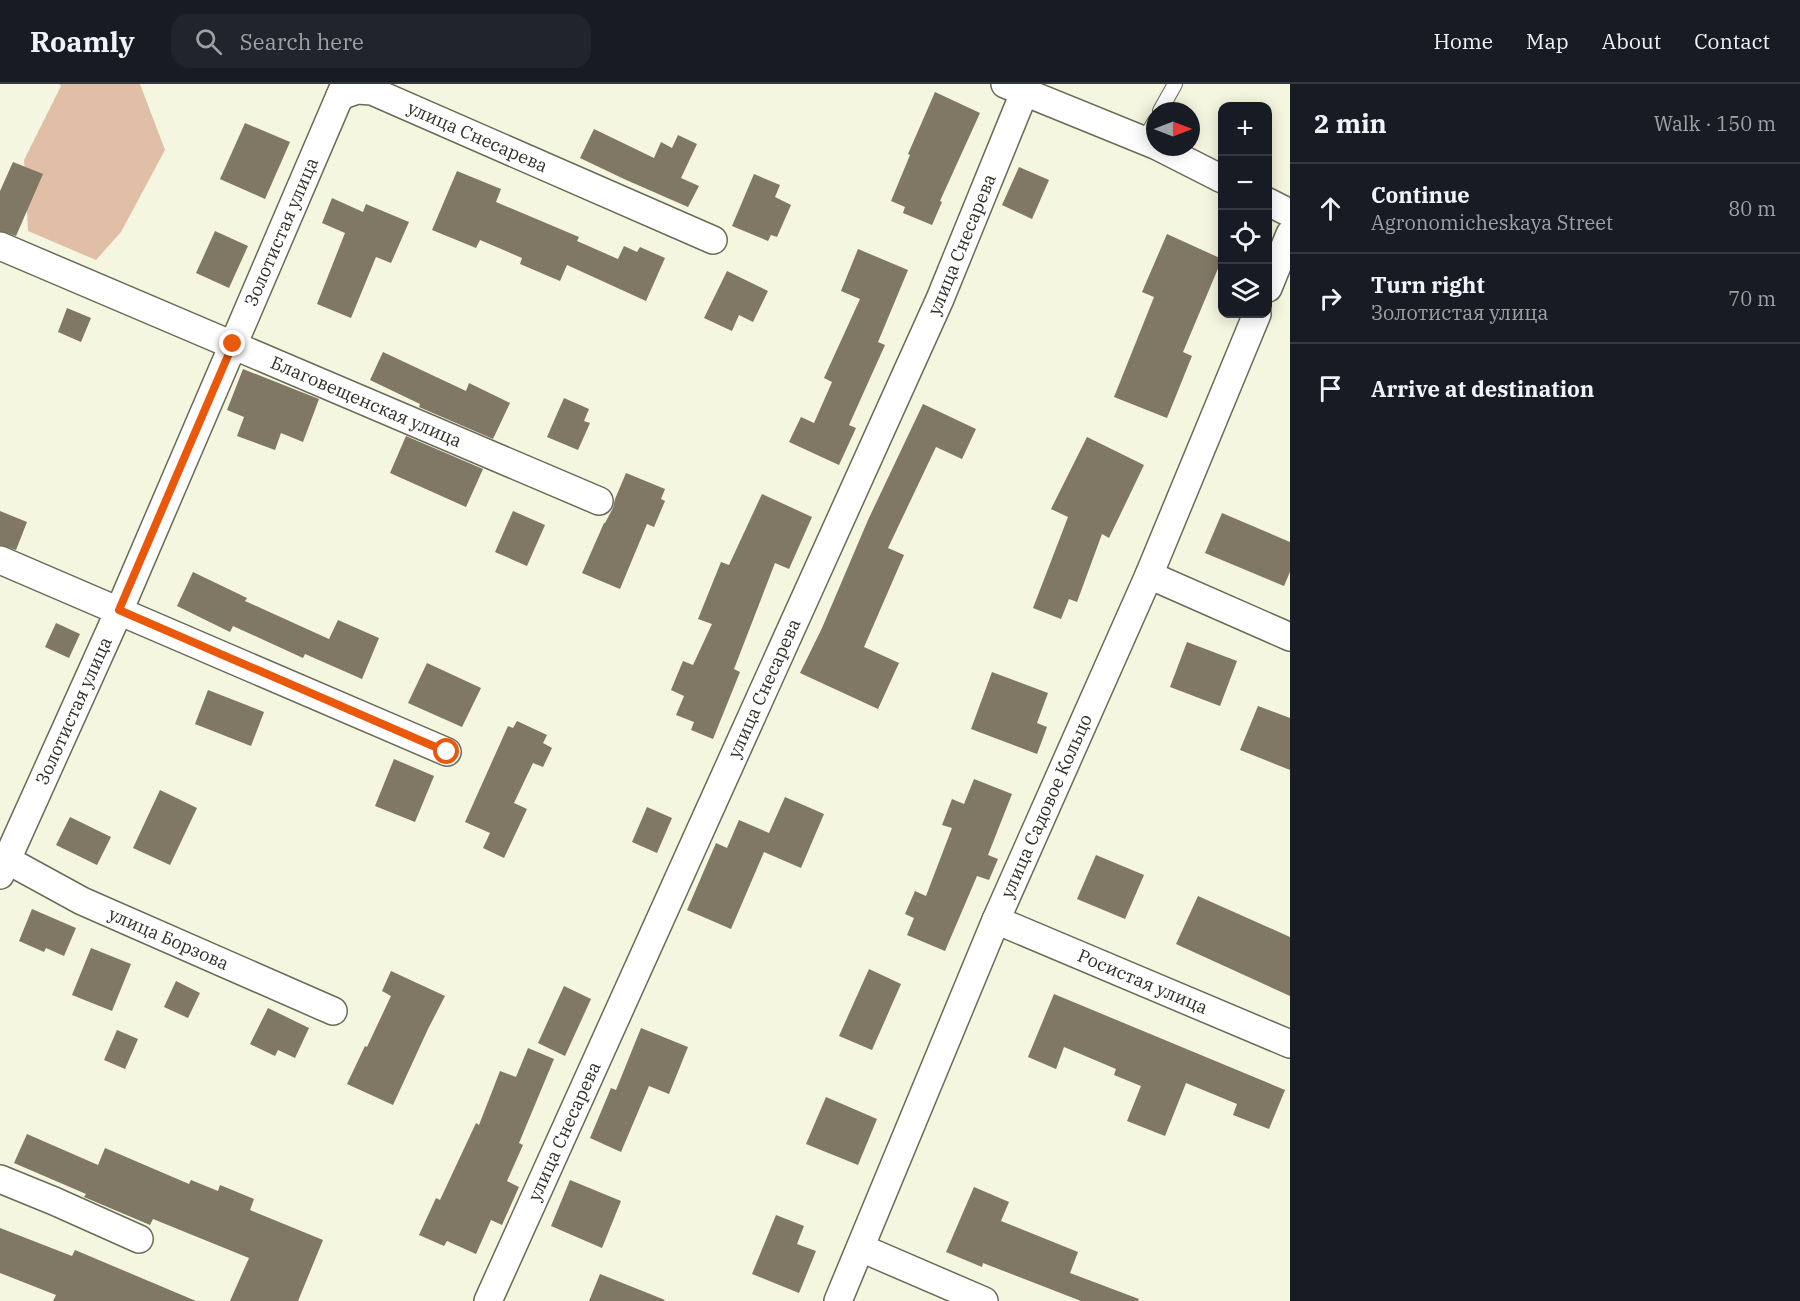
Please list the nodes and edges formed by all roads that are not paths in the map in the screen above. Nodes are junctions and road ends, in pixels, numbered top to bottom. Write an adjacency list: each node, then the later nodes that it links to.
1 (1176, 84): 4 (lane)
2 (1014, 88): 5 (street); 29 (street, улица Снесарева)
3 (343, 90): 11 (street, улица Снесарева); 15 (street, Золотистая улица)
4 (1165, 102)
5 (1146, 135)
6 (1183, 156): 7 (street)
7 (1218, 177)
8 (1272, 204): 9 (street)
9 (1290, 213)
10 (1290, 234): 13 (street)
11 (713, 240)
12 (0, 246): 15 (street, Благовещенская улица)
13 (1272, 278)
14 (1255, 318): 18 (street, улица Садовое Кольцо)
15 (233, 344): 16 (street, Благовещенская улица); 19 (street, Золотистая улица)
16 (599, 501)
17 (0, 560): 19 (street)
18 (1149, 575): 20 (street); 23 (street, улица Садовое Кольцо)
19 (119, 610): 21 (street); 22 (street, Золотистая улица)
20 (1290, 637)
21 (447, 752)
22 (4, 867): 24 (street, улица Борзова)
23 (996, 920): 25 (street, Росистая улица); 28 (street, улица Садовое Кольцо)
24 (333, 1011)
25 (1290, 1044)
26 (0, 1179): 27 (street)
27 (139, 1239)
28 (861, 1248): 30 (street, улица Садовое Кольцо); 31 (street)
29 (488, 1301)
30 (838, 1301)
31 (984, 1301)

